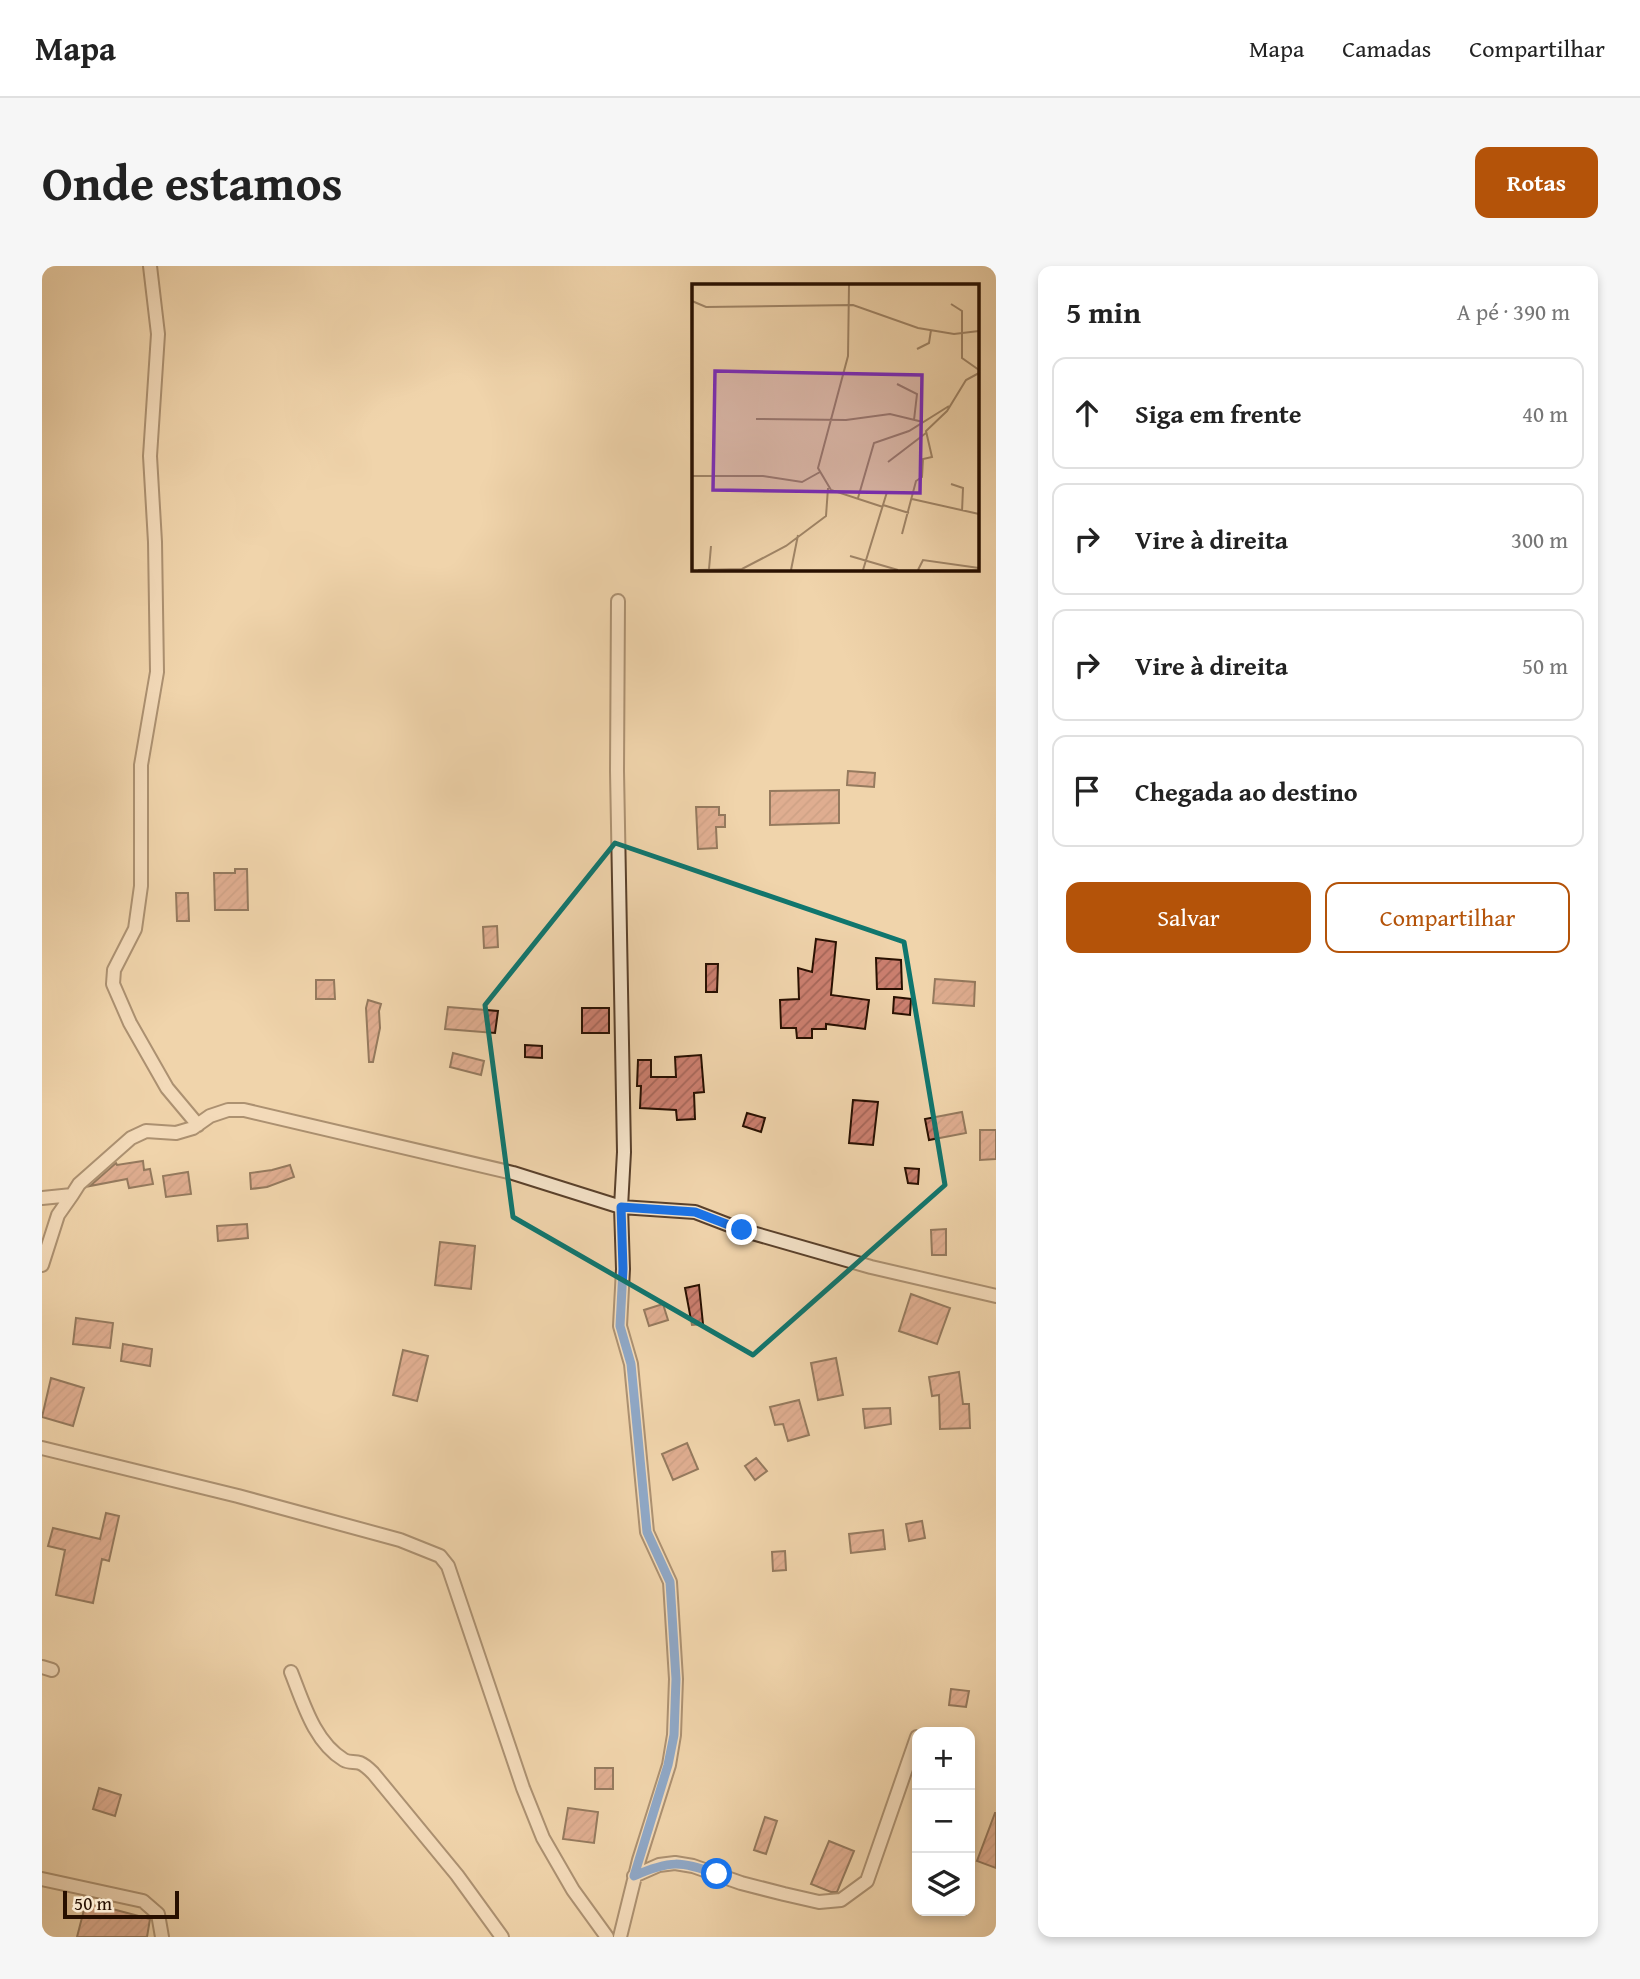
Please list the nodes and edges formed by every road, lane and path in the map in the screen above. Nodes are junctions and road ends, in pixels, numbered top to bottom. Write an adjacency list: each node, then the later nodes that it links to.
1 (150, 266): 3 (street)
2 (618, 601): 6 (street)
3 (198, 1125): 4 (street); 6 (street)
4 (72, 1195): 5 (street); 7 (street)
5 (42, 1198)
6 (621, 1207): 8 (street); 12 (street)
7 (42, 1265)
8 (996, 1296)
9 (42, 1448): 16 (street)
10 (291, 1672): 15 (street)
11 (912, 1751): 12 (street)
12 (634, 1876): 17 (street)
13 (42, 1879): 14 (street)
14 (162, 1937)
15 (502, 1937)
16 (607, 1937)
17 (620, 1937)

